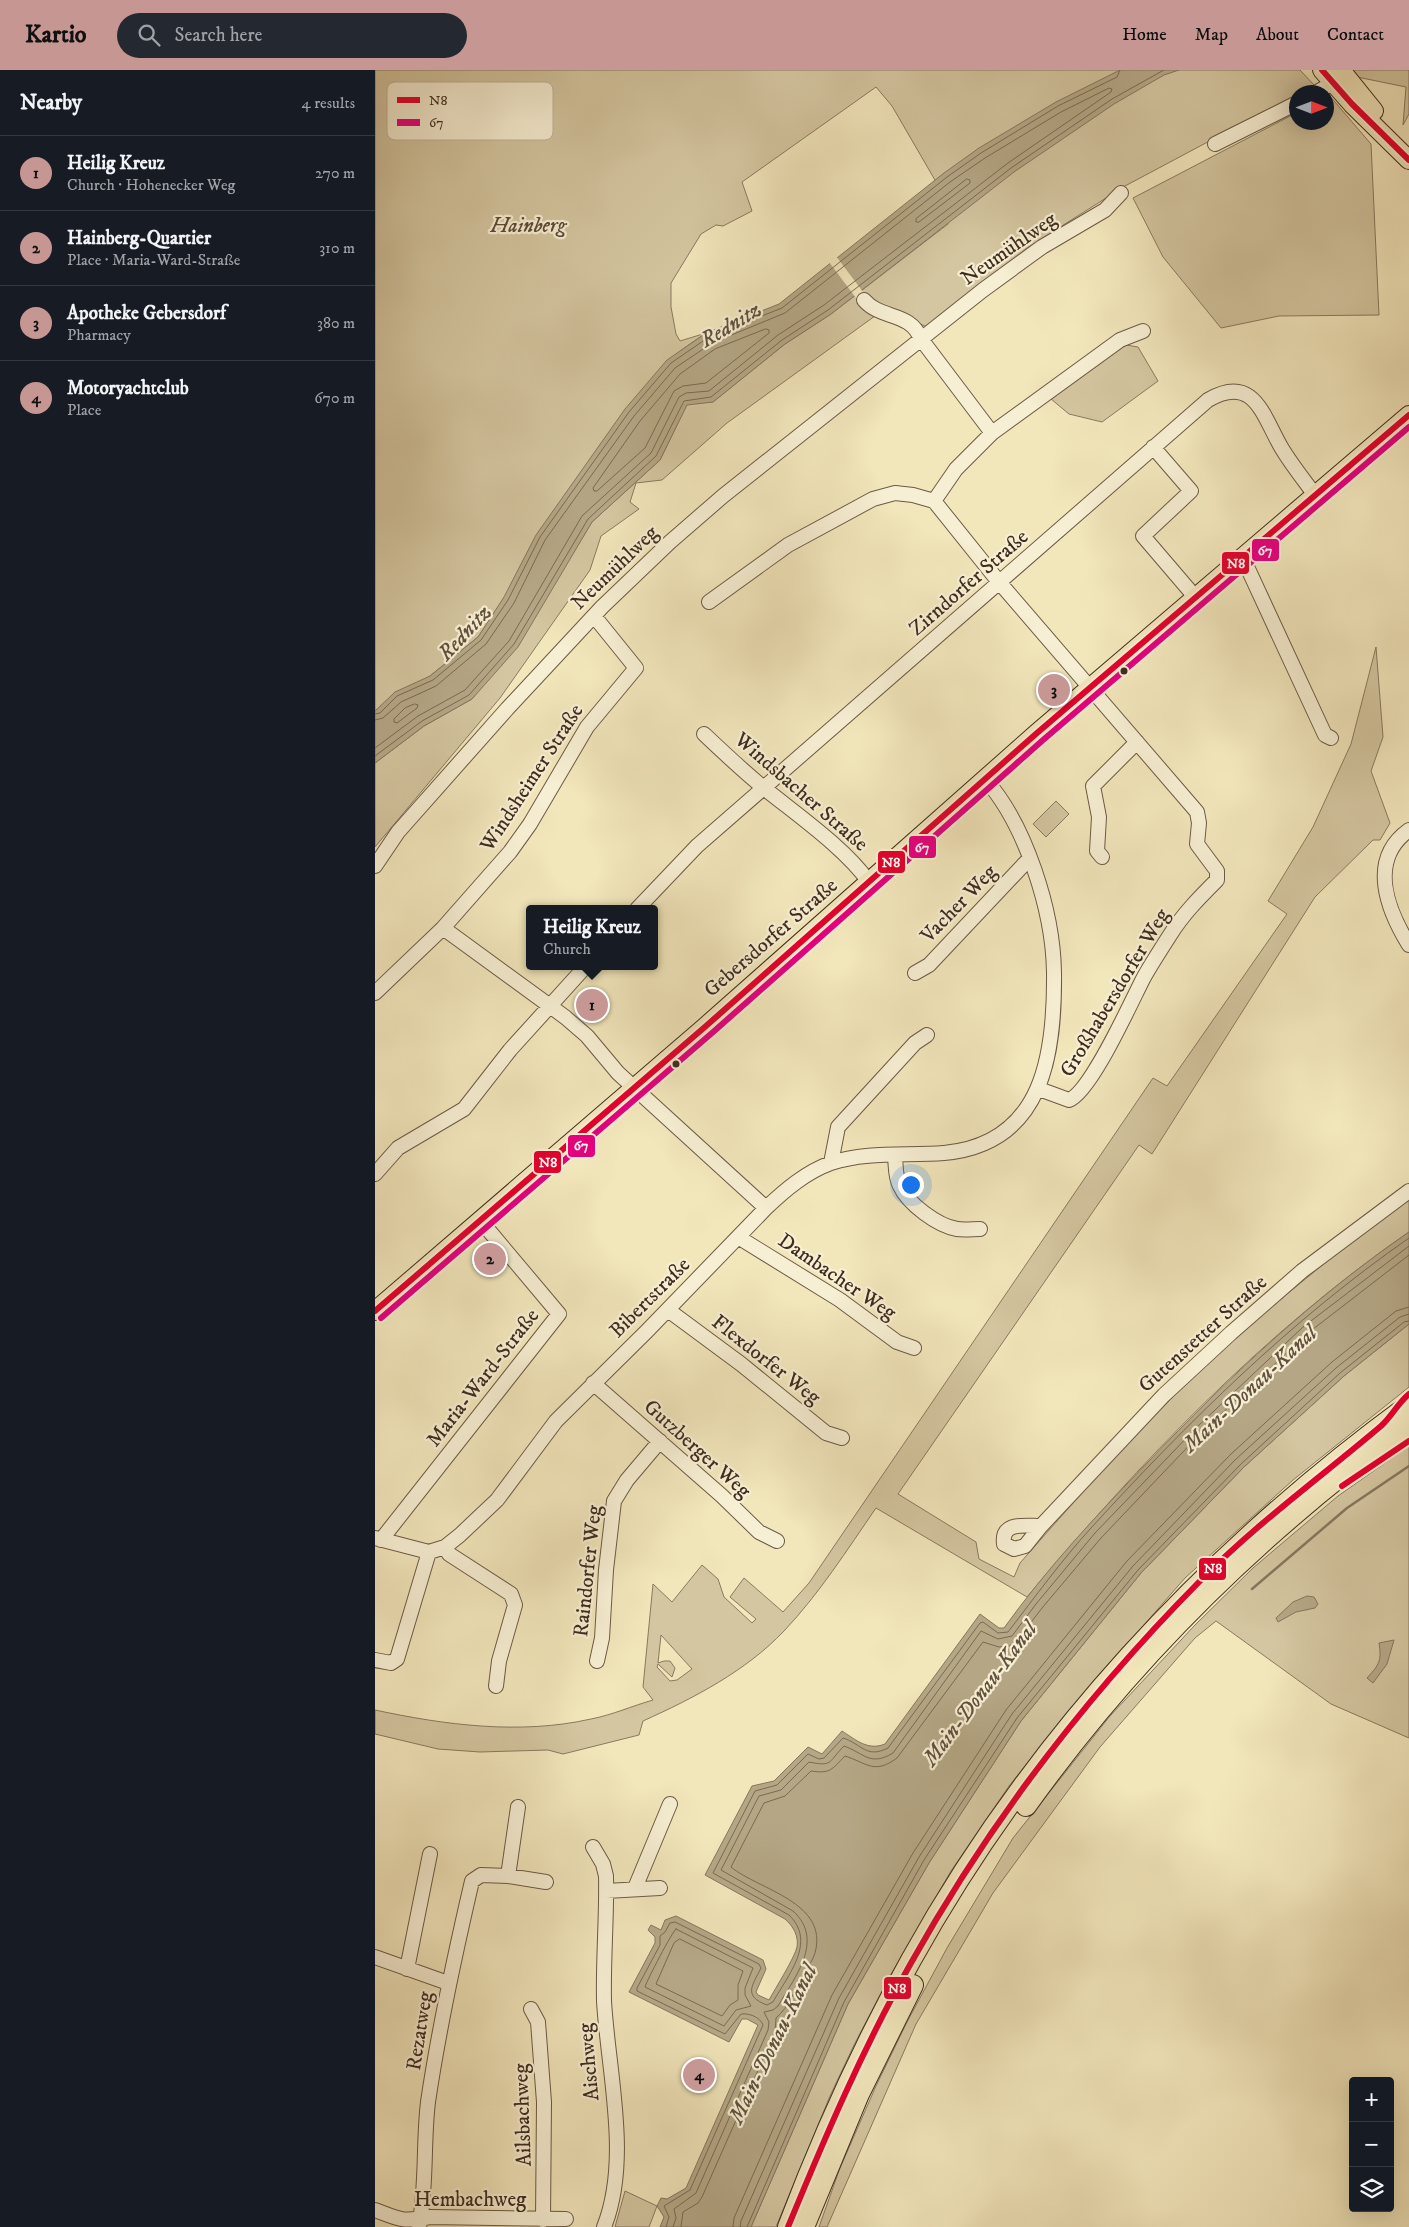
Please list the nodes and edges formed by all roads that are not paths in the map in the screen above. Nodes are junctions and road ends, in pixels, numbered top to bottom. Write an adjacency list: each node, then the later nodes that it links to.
1 (1332, 74): 2 (street); 5 (main road); 6 (main road)
2 (1323, 85)
3 (1289, 107): 4 (street)
4 (1215, 144)
5 (1409, 144)
6 (1409, 160)
7 (1121, 193): 10 (street, Neumühlweg)
8 (864, 300): 10 (street)
9 (1143, 331): 12 (street)
10 (921, 339): 12 (street); 20 (street, Neumühlweg)
11 (1409, 415): 14 (main road, Gebersdorfer Straße)
12 (992, 433): 15 (street)
13 (1153, 447): 14 (street, Zirndorfer Straße); 17 (street, Zirndorfer Straße); 18 (street)
14 (1315, 495): 16 (main road, Gebersdorfer Straße)
15 (933, 501): 17 (street, Großhabersdorfer Weg); 19 (street)
16 (1243, 558): 18 (main road, Gebersdorfer Straße); 23 (street)
17 (999, 582): 21 (street, Großhabersdorfer Weg); 26 (street, Zirndorfer Straße)
18 (1196, 598): 21 (main road, Gebersdorfer Straße)
19 (709, 602)
20 (594, 616): 30 (street, Neumühlweg); 33 (street, Windsheimer Straße)
21 (1091, 688): 24 (street, Großhabersdorfer Weg); 25 (main road, Gebersdorfer Straße)
22 (704, 734): 26 (street, Windsbacher Straße)
23 (1331, 738)
24 (1137, 742): 28 (street); 41 (street, Großhabersdorfer Weg)
25 (985, 779): 29 (street, Bibertstraße); 31 (main road, Gebersdorfer Straße)
26 (763, 787): 31 (street, Windsbacher Straße); 32 (street, Zirndorfer Straße)
27 (1409, 830): 34 (street)
28 (1102, 857)
29 (1029, 859): 36 (street, Vacher Weg); 41 (street, Bibertstraße)
30 (375, 866)
31 (869, 882): 40 (main road, Gebersdorfer Straße)
32 (641, 905)
33 (443, 928): 37 (street, Windsheimer Straße); 38 (street)
34 (1409, 946)
35 (582, 970): 38 (street)
36 (915, 973)
37 (375, 993)
38 (551, 1006): 40 (street); 44 (street)
39 (927, 1035): 43 (street)
40 (634, 1088): 46 (street); 47 (main road, Gebersdorfer Straße)
41 (1039, 1089): 42 (street, Bibertstraße)
42 (895, 1156): 43 (street, Bibertstraße); 48 (street)
43 (831, 1163): 46 (street, Bibertstraße)
44 (375, 1174)
45 (1409, 1191): 62 (street, Gutenstetter Straße)
46 (765, 1208): 49 (street, Bibertstraße)
47 (479, 1220): 51 (main road, Gebersdorfer Straße); 63 (street, Maria-Ward-Straße)
48 (980, 1229)
49 (739, 1237): 50 (street, Bibertstraße); 52 (street, Dambacher Weg)
50 (668, 1310): 53 (street, Bibertstraße); 58 (street, Flexdorfer Weg)
51 (375, 1311)
52 (914, 1348)
53 (593, 1383): 59 (street, Gutzberger Weg); 65 (street, Bibertstraße)
54 (1409, 1394): 56 (highway)
55 (1409, 1405): 56 (highway)
56 (1385, 1423): 88 (highway)
57 (1409, 1424): 61 (highway)
58 (841, 1438)
59 (659, 1441): 64 (street, Gutzberger Weg); 68 (street, Raindorfer Weg)
60 (1409, 1441): 61 (highway)
61 (1303, 1507): 89 (highway)
62 (1041, 1526)
63 (378, 1539): 66 (street)
64 (777, 1542)
65 (445, 1547): 66 (street, Bibertstraße); 69 (street)
66 (429, 1552): 67 (street)
67 (375, 1660)
68 (597, 1661)
69 (496, 1686)
70 (670, 1804): 76 (street)
71 (518, 1807): 74 (street)
72 (593, 1847): 78 (street, Aischweg)
73 (430, 1854): 80 (street)
74 (507, 1876): 75 (street, Rezatweg); 81 (street, Rezatweg)
75 (546, 1882)
76 (635, 1888): 77 (street); 78 (street)
77 (660, 1888)
78 (606, 1891): 87 (street, Aischweg)
79 (375, 1956): 80 (street)
80 (407, 1969): 81 (street)
81 (448, 1983): 86 (street, Rezatweg)
82 (531, 2009): 85 (street, Ailsbachweg)
83 (375, 2210): 86 (street, Hembachweg)
84 (566, 2219): 85 (street, Hembachweg)
85 (543, 2220): 86 (street, Hembachweg)
86 (420, 2223)
87 (604, 2227)
88 (788, 2227)
89 (805, 2227)

